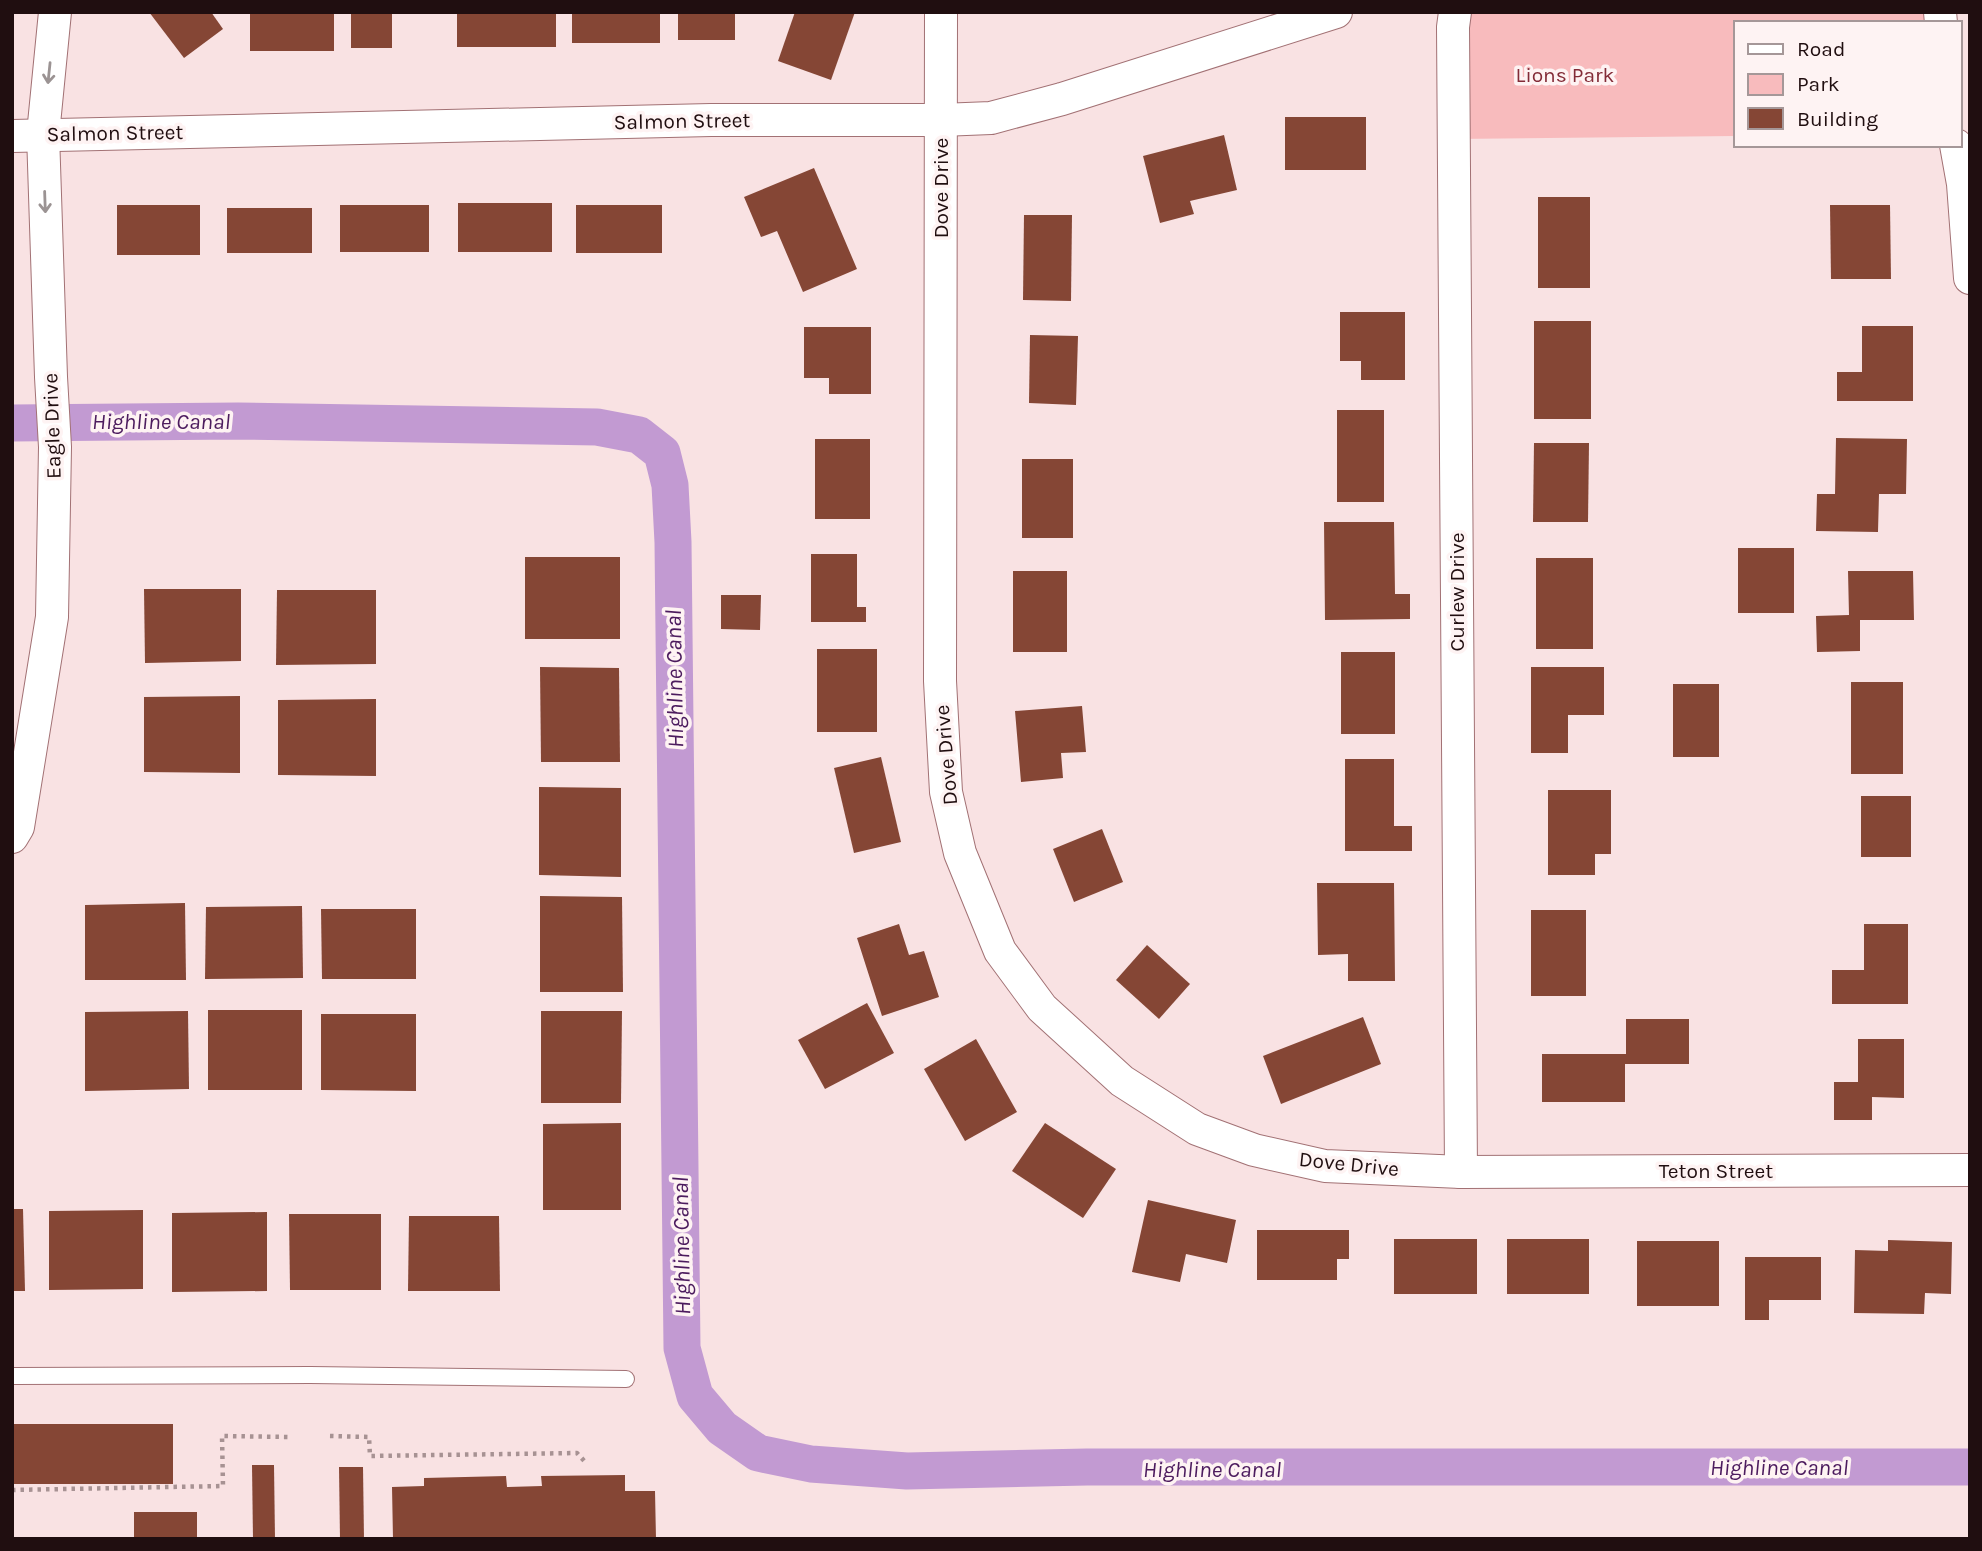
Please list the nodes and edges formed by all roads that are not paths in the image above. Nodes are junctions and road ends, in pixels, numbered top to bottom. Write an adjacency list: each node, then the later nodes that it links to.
1 (55, 12): 6 (street, Eagle Drive, one-way to 6)
2 (941, 12): 5 (street, Dove Drive)
3 (1336, 12): 5 (street, Salmon Street)
4 (1455, 12): 12 (street, Curlew Drive)
5 (941, 120): 6 (street, Salmon Street); 12 (street, Dove Drive)
6 (27, 135): 10 (street, Eagle Drive, one-way to 10)
7 (1957, 147): 8 (street)
8 (1967, 184): 9 (street)
9 (1970, 278)
10 (12, 837)
11 (1970, 1170): 12 (street, Teton Street)
12 (1461, 1172)
13 (12, 1376): 14 (lane)
14 (626, 1379)

